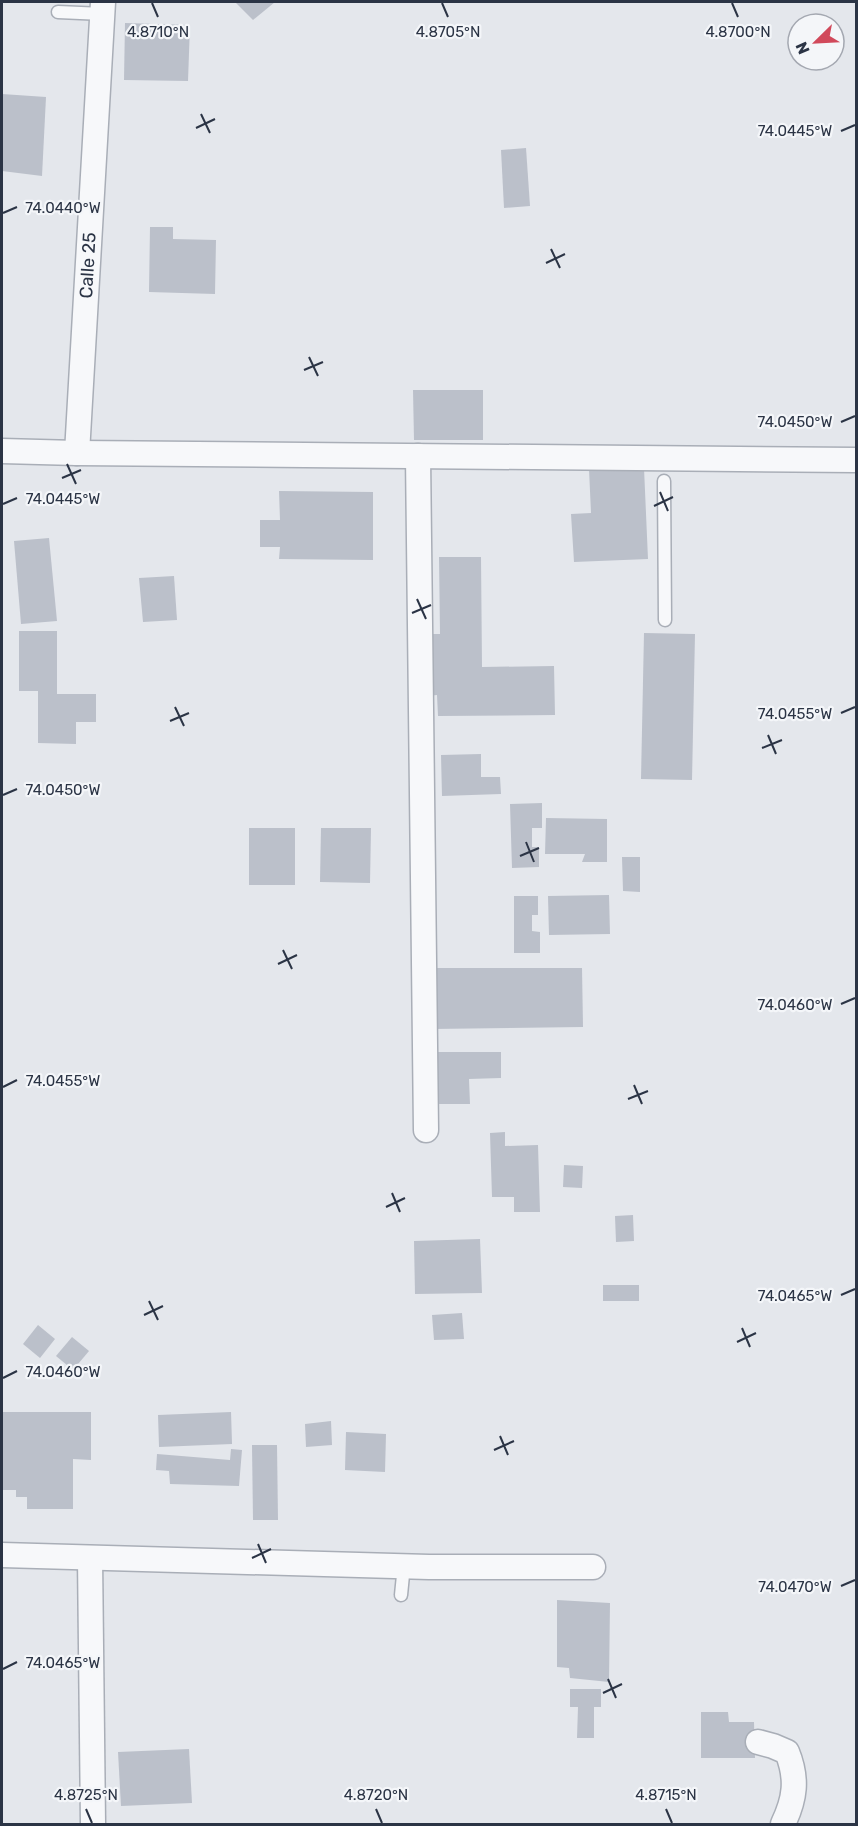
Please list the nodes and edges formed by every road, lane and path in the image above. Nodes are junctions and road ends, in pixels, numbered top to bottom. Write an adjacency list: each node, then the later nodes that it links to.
1 (103, 8): 2 (lane); 4 (street, Calle 25)
2 (58, 12)
3 (2, 451): 4 (street)
4 (77, 453): 5 (street)
5 (418, 456): 6 (street); 9 (street)
6 (856, 460): 7 (street)
7 (664, 481): 8 (lane)
8 (665, 620)
9 (426, 1130)
10 (2, 1555): 11 (street)
11 (90, 1558): 12 (street); 16 (street)
12 (404, 1565): 13 (street); 14 (lane)
13 (593, 1567)
14 (400, 1595)
15 (758, 1742): 17 (street)
16 (93, 1824)
17 (783, 1824)

